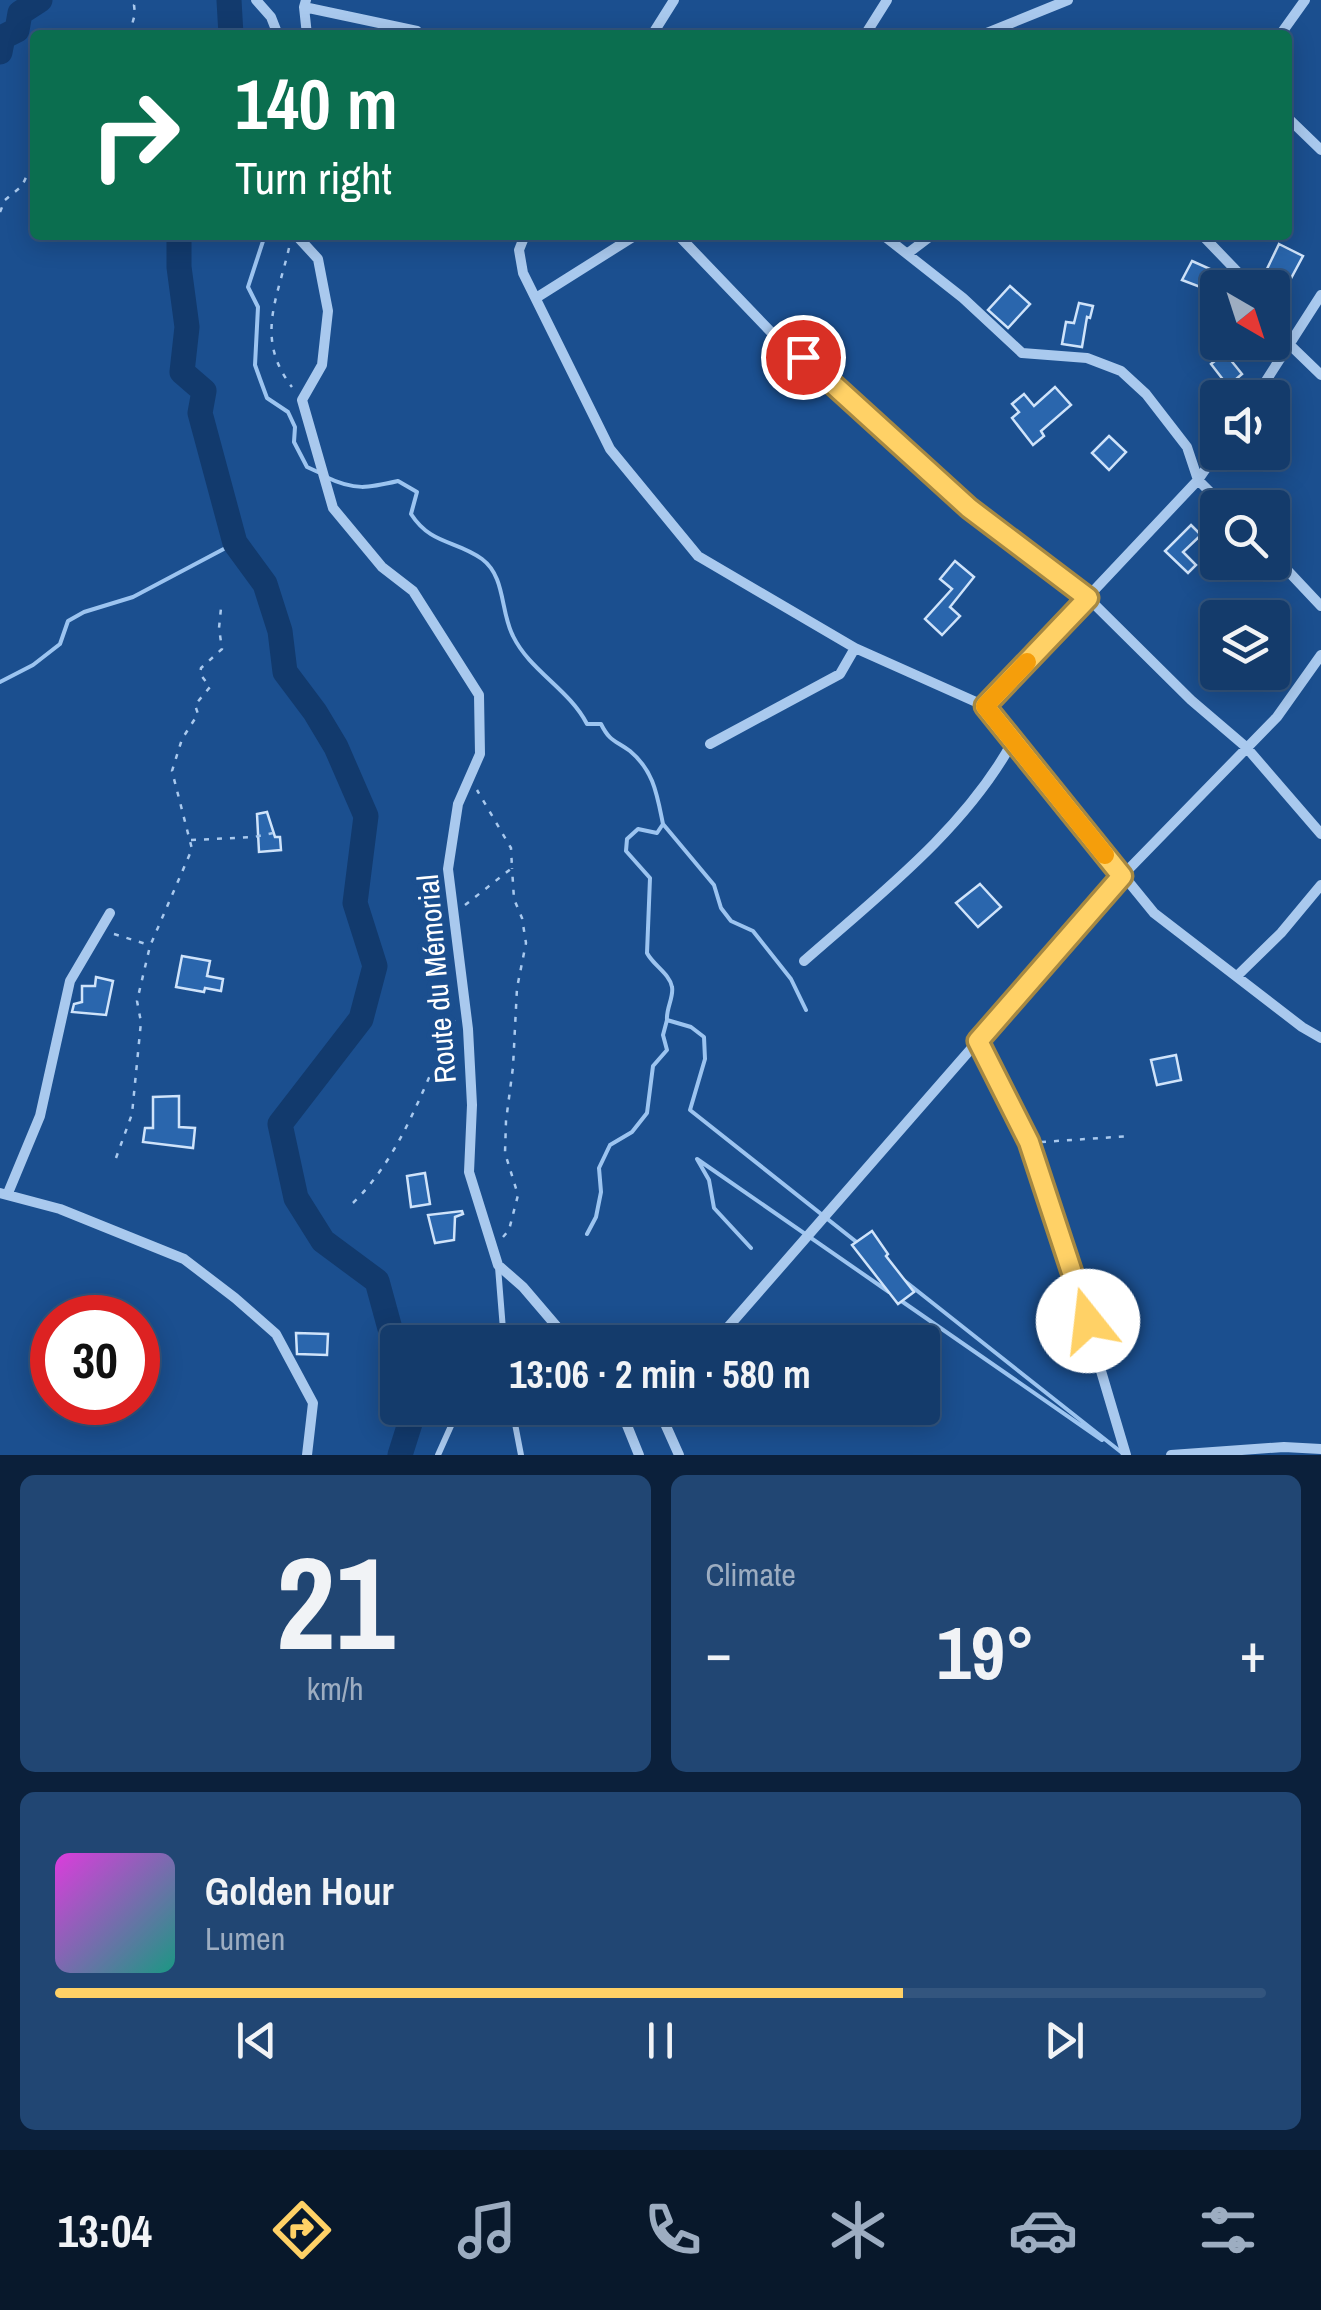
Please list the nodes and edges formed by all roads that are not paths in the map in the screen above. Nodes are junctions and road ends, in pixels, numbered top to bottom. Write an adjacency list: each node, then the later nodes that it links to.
1 (256, 0): 7 (street)
2 (674, 0): 10 (street)
3 (888, 0): 11 (street)
4 (1068, 0): 12 (street)
5 (1305, 0): 13 (street)
6 (305, 4): 8 (street); 9 (street)
7 (276, 30)
8 (307, 30)
9 (413, 30)
10 (655, 30)
11 (868, 30)
12 (994, 30)
13 (1284, 30)
14 (1292, 122): 15 (street)
15 (1321, 150)
16 (299, 240): 51 (street, Route du Mémorial)
17 (522, 240): 26 (street)
18 (628, 240): 26 (street)
19 (683, 240): 34 (street)
20 (890, 240): 23 (street)
21 (926, 240): 23 (street)
22 (1207, 240): 24 (street)
23 (908, 254): 31 (street)
24 (1236, 270)
25 (1321, 295): 27 (street)
26 (536, 298): 36 (street)
27 (1290, 342)
28 (1290, 345): 29 (street)
29 (1321, 376)
30 (1205, 470): 31 (street)
31 (1198, 480): 32 (street); 34 (street)
32 (1208, 490)
33 (1290, 573): 35 (street)
34 (1088, 598): 38 (street); 41 (street)
35 (1321, 606)
36 (855, 648): 38 (street); 40 (street)
37 (1321, 654): 41 (street)
38 (985, 706): 39 (street)
39 (1013, 741): 43 (street); 46 (street)
40 (710, 744)
41 (1246, 747): 42 (street); 43 (street)
42 (1321, 834)
43 (1122, 876): 47 (street); 49 (street)
44 (1321, 885): 47 (street)
45 (110, 913): 50 (street)
46 (804, 961)
47 (1237, 976): 48 (street)
48 (1321, 1038)
49 (978, 1041): 54 (street); 65 (street)
50 (4, 1193): 60 (street)
51 (498, 1265): 52 (lane); 53 (street, Route du Mémorial)
52 (504, 1325)
53 (555, 1325)
54 (730, 1325)
55 (451, 1425): 61 (lane)
56 (515, 1425): 62 (lane)
57 (627, 1425): 63 (street)
58 (665, 1425): 64 (street)
59 (1321, 1449): 66 (street)
60 (307, 1455)
61 (438, 1455)
62 (521, 1455)
63 (639, 1455)
64 (678, 1455)
65 (1126, 1455)
66 (1172, 1455)

